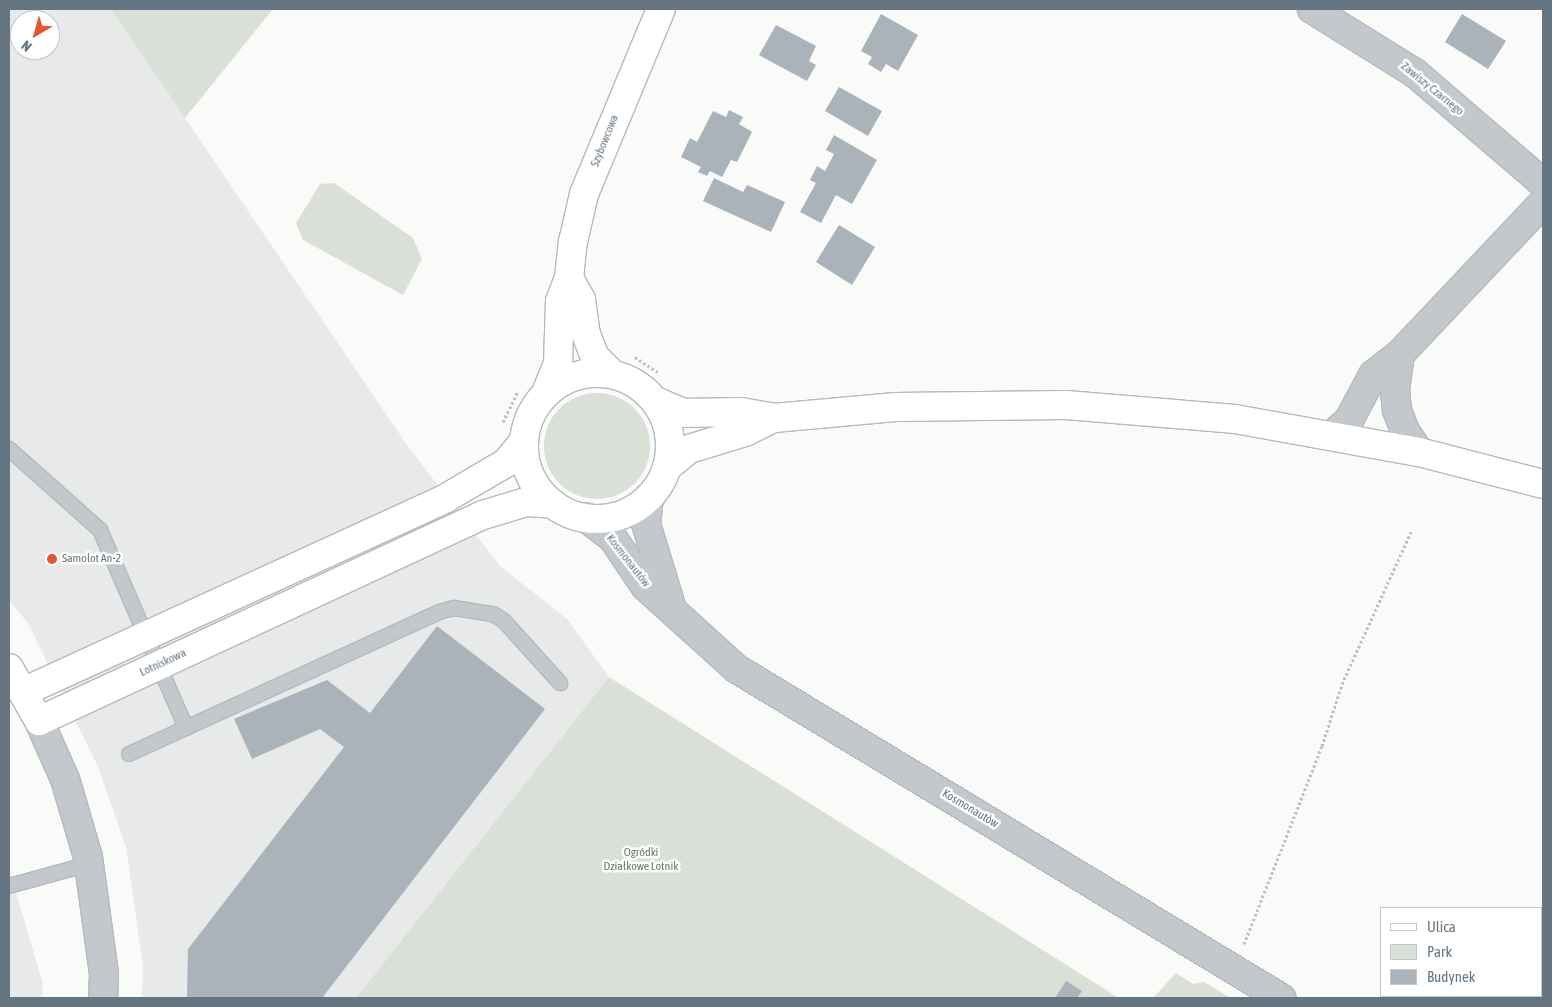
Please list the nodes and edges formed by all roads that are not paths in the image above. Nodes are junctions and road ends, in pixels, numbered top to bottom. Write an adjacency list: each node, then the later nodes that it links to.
1 (661, 9): 5 (main road, Szybowcowa)
2 (1312, 9): 3 (street, Zawiszy Czarnego)
3 (1543, 183)
4 (1543, 203): 6 (street)
5 (569, 278): 7 (main road); 8 (main road, Szybowcowa)
6 (1400, 354): 11 (street); 14 (street)
7 (612, 374): 8 (main road); 9 (main road)
8 (534, 389): 12 (main road)
9 (655, 401): 10 (main road); 15 (main road)
10 (774, 418): 11 (main road); 15 (main road)
11 (1332, 435): 14 (main road)
12 (512, 436): 18 (main road); 21 (main road)
13 (9, 448): 21 (lane)
14 (1419, 452): 16 (main road)
15 (667, 467): 17 (main road)
16 (1543, 484)
17 (649, 497): 19 (main road); 20 (street, Kosmonautów)
18 (553, 504): 19 (main road); 22 (main road, Lotniskowa)
19 (585, 517): 20 (street, Kosmonautów)
20 (671, 606): 32 (street, Kosmonautów)
21 (145, 636): 22 (lane); 25 (main road)
22 (159, 665): 26 (main road, Lotniskowa); 27 (lane)
23 (9, 668): 25 (main road)
24 (560, 683): 27 (lane)
25 (23, 692): 26 (main road)
26 (39, 721): 29 (street)
27 (186, 728): 28 (lane)
28 (129, 754)
29 (89, 864): 30 (lane); 31 (street)
30 (9, 886)
31 (103, 998)
32 (1281, 998)

